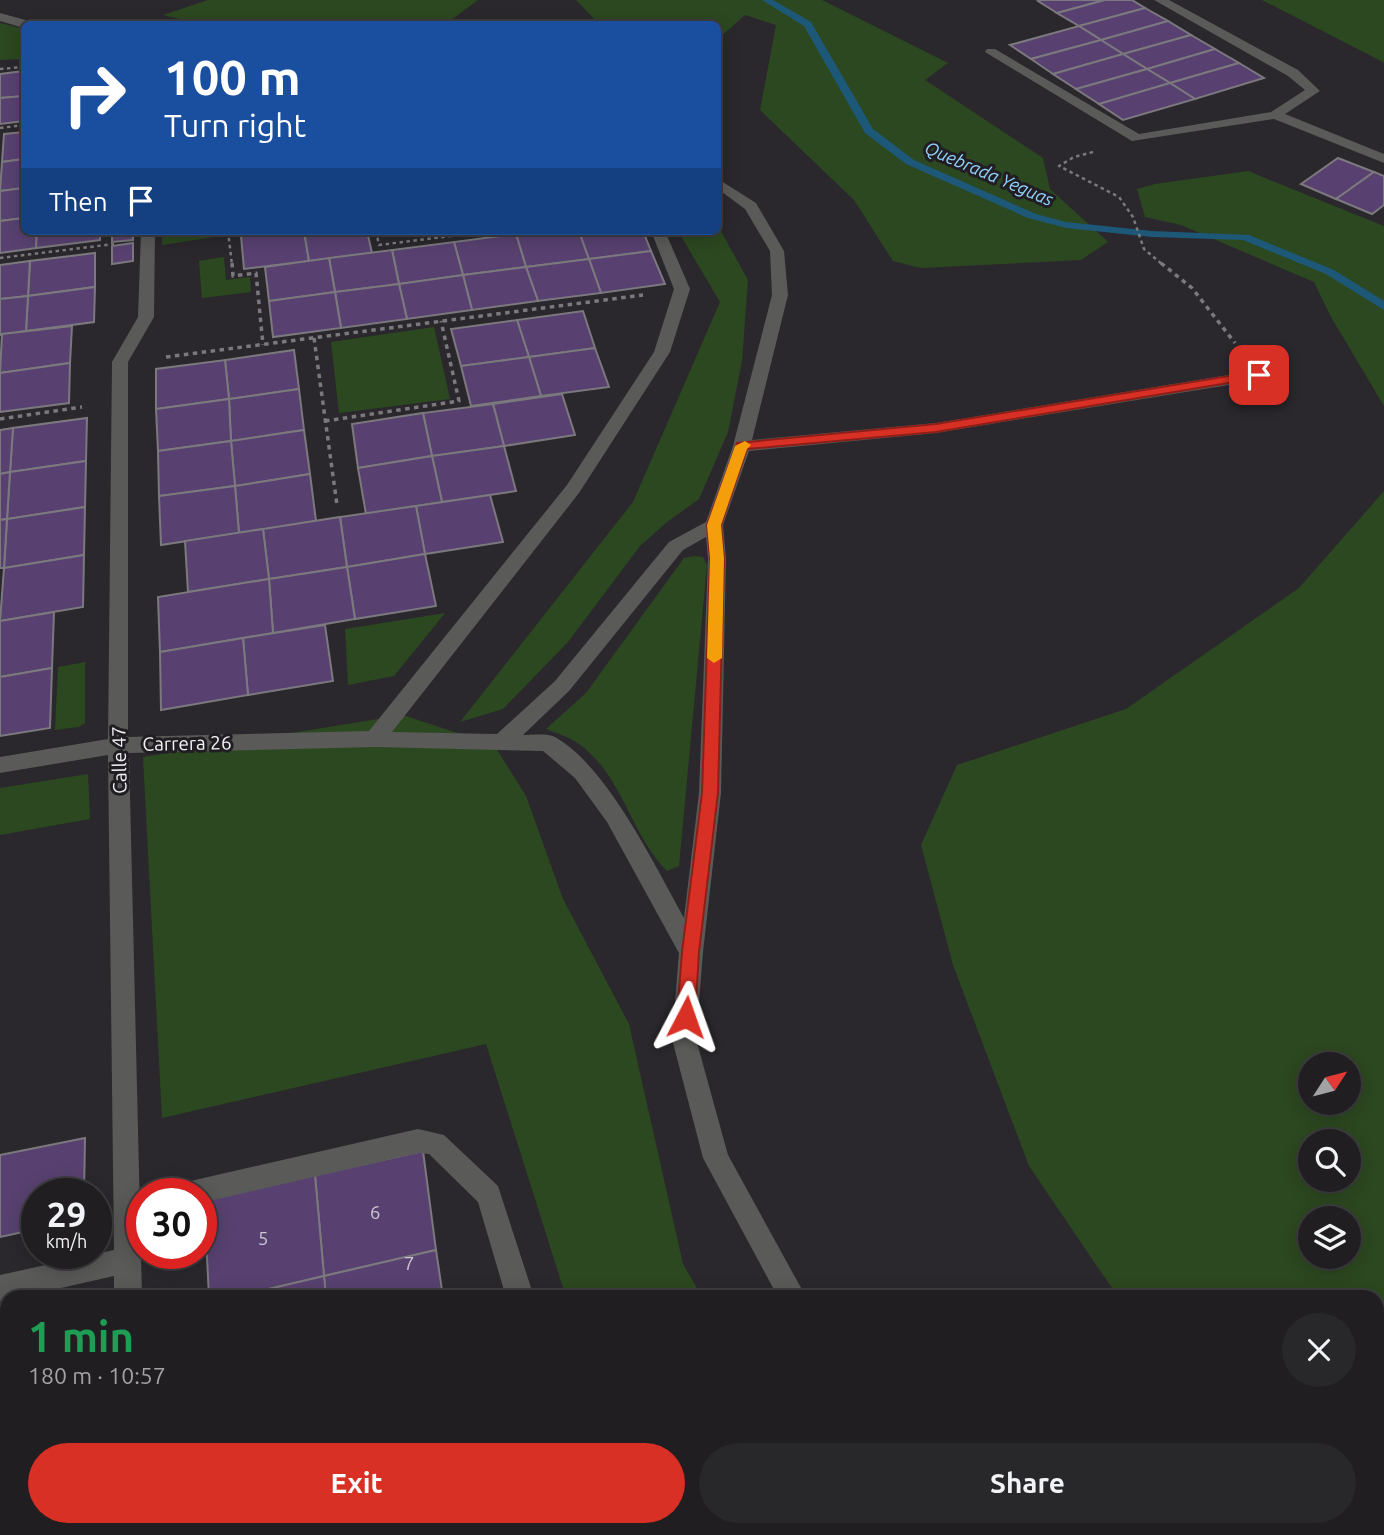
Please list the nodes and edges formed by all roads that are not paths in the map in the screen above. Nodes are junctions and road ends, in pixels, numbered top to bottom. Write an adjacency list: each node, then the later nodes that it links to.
1 (1160, 0): 5 (street)
2 (0, 17): 3 (street)
3 (21, 23)
4 (991, 52): 5 (street)
5 (1275, 115): 6 (street)
6 (1384, 159)
7 (721, 185): 11 (street)
8 (148, 235): 15 (street, Calle 47)
9 (660, 235): 13 (street)
10 (1259, 375): 11 (street)
11 (742, 446): 12 (street)
12 (714, 525): 14 (street); 17 (street)
13 (375, 738): 14 (street, Carrera 26); 15 (street, Carrera 26)
14 (504, 740): 17 (street, Carrera 26)
15 (118, 745): 16 (street, Carrera 26); 18 (street, Calle 47)
16 (0, 765)
17 (691, 952): 25 (street)
18 (133, 1178)
19 (217, 1187): 24 (street)
20 (126, 1260): 22 (street)
21 (128, 1269): 23 (street, Calle 47)
22 (0, 1287)
23 (128, 1290)
24 (518, 1290)
25 (789, 1290)

